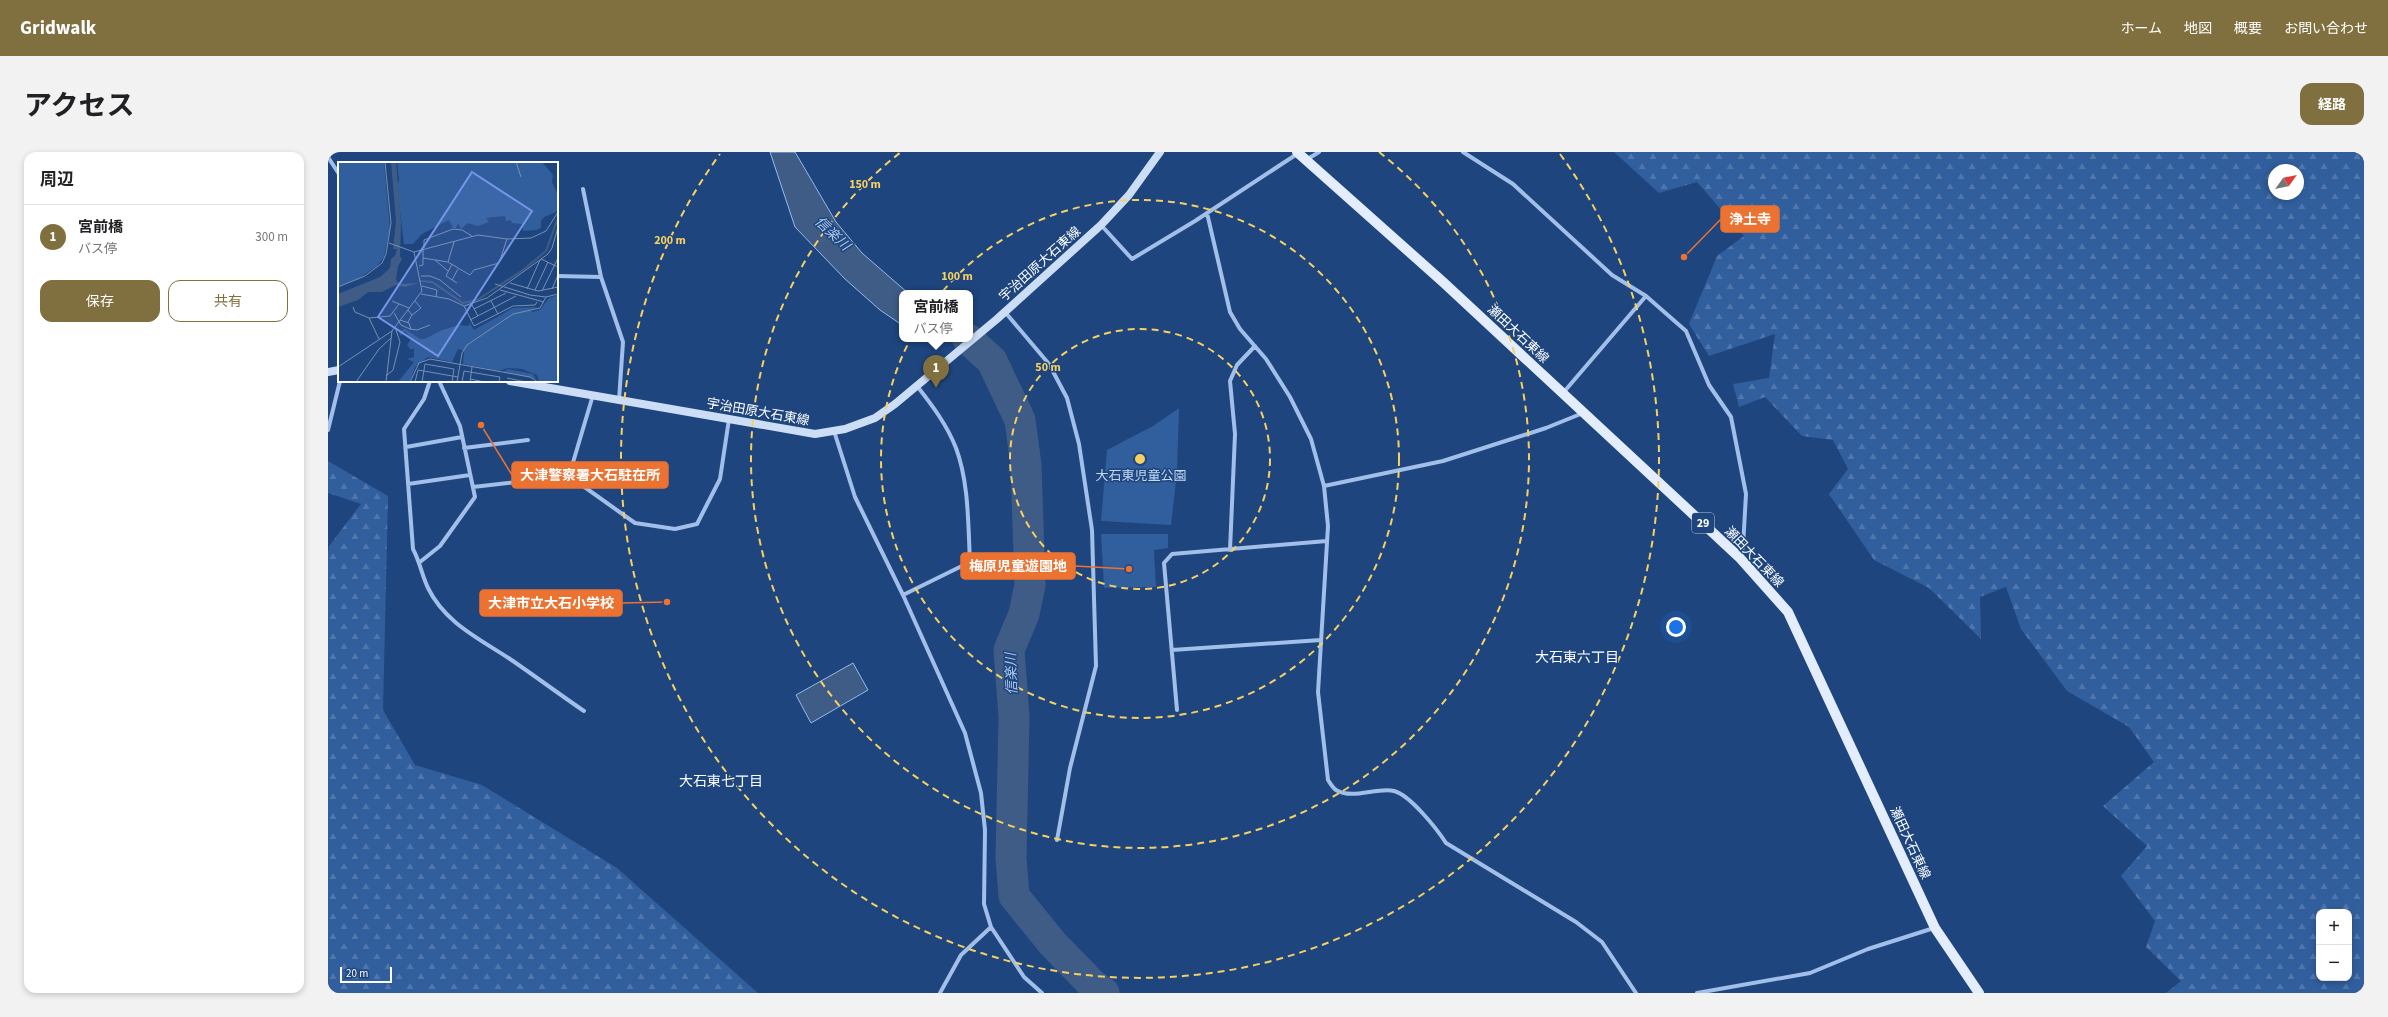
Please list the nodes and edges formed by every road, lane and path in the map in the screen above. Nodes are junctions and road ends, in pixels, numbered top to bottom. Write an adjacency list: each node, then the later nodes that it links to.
1 (1160, 152): 10 (main road, 宇治田原大石東線)
2 (1319, 152): 6 (street)
3 (1463, 152): 13 (street)
4 (1297, 153): 6 (main road, 瀬田大石東線 / 29); 9 (street)
5 (328, 157): 7 (street)
6 (1306, 161): 25 (main road, 瀬田大石東線 / 29)
7 (338, 172)
8 (583, 189): 12 (street)
9 (1207, 213): 10 (street); 17 (street)
10 (1100, 225): 14 (main road, 宇治田原大石東線)
11 (558, 276): 12 (street)
12 (601, 277): 27 (street)
13 (1646, 296): 25 (street); 43 (street)
14 (1005, 312): 15 (main road, 宇治田原大石東線); 50 (street)
15 (973, 339)
16 (970, 342): 24 (main road, 宇治田原大石東線)
17 (1255, 346): 39 (street); 42 (street)
18 (338, 370): 19 (main road)
19 (328, 372)
20 (340, 382): 30 (street)
21 (430, 382): 34 (street)
22 (438, 382): 32 (street)
23 (516, 382): 26 (main road, 宇治田原大石東線)
24 (917, 386): 31 (main road, 宇治田原大石東線); 45 (street)
25 (1563, 393): 28 (main road, 瀬田大石東線 / 29)
26 (593, 395): 27 (main road, 宇治田原大石東線); 37 (street)
27 (619, 400): 29 (main road, 宇治田原大石東線)
28 (1584, 412): 39 (street); 43 (main road, 瀬田大石東線 / 29)
29 (729, 419): 31 (main road, 宇治田原大石東線); 37 (street)
30 (328, 430)
31 (834, 431): 45 (street)
32 (462, 437): 34 (street); 35 (street)
33 (528, 440): 35 (street)
34 (406, 447): 38 (street)
35 (464, 448): 36 (street)
36 (470, 475): 38 (street); 40 (street)
37 (568, 476): 40 (street)
38 (408, 484): 44 (street)
39 (1324, 486): 41 (street)
40 (473, 487): 44 (street)
41 (1327, 542): 42 (street); 46 (street)
42 (1230, 550): 47 (street)
43 (1739, 557): 52 (main road, 瀬田大石東線 / 29)
44 (420, 562): 49 (street)
45 (903, 595): 51 (street)
46 (1321, 640): 47 (street); 55 (street)
47 (1172, 650): 48 (street)
48 (1177, 710)
49 (584, 711)
50 (1057, 840)
51 (991, 927): 53 (street); 54 (street)
52 (1935, 928): 56 (street); 57 (main road, 瀬田大石東線 / 29)
53 (940, 993)
54 (1042, 993)
55 (1636, 993)
56 (1697, 993)
57 (1979, 993)

